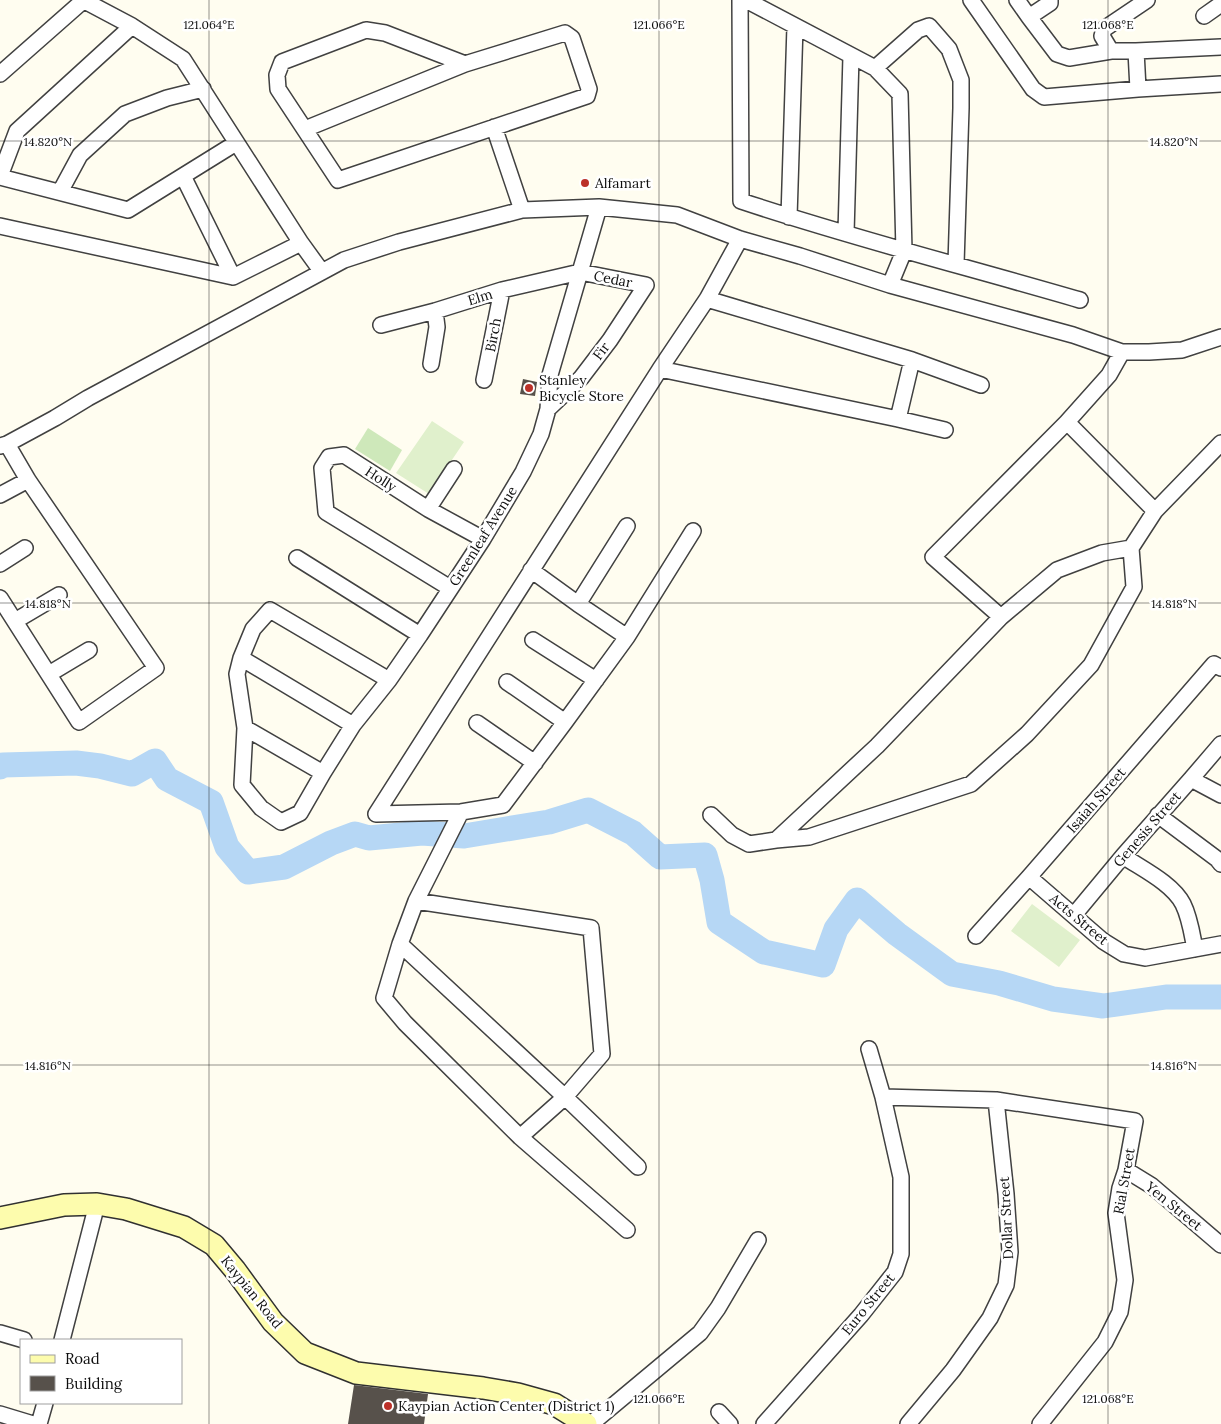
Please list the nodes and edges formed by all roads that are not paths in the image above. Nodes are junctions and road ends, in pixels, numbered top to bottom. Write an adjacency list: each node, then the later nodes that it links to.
1 (83, 0): 11 (street); 19 (street)
2 (740, 0): 31 (street)
3 (746, 0): 12 (street)
4 (971, 0): 22 (street)
5 (1018, 0): 10 (street)
6 (1050, 0): 10 (street)
7 (1148, 0): 14 (street)
8 (1221, 4): 9 (street)
9 (1204, 16)
10 (1029, 17): 14 (street)
11 (132, 26): 21 (street); 26 (street)
12 (795, 26): 16 (street); 31 (street)
13 (1221, 47): 15 (street)
14 (1111, 51): 15 (street)
15 (1136, 51): 22 (street)
16 (852, 56): 18 (street); 33 (street)
17 (465, 64): 23 (street); 24 (street); 24 (street)
18 (875, 68): 36 (street); 37 (street)
19 (0, 74)
20 (1221, 84): 22 (street)
21 (203, 89): 25 (street); 28 (street)
22 (1138, 89)
23 (494, 127): 24 (street); 30 (street)
24 (305, 129)
25 (236, 143): 27 (street); 35 (street)
26 (0, 176): 28 (street)
27 (183, 176): 28 (street); 40 (street)
28 (60, 192)
29 (599, 207): 30 (street); 34 (street); 39 (street, Greenleaf Avenue)
30 (522, 210): 38 (street)
31 (789, 217): 33 (street)
32 (0, 226): 40 (street)
33 (846, 233): 36 (street)
34 (740, 239): 42 (street); 44 (street)
35 (301, 243): 38 (street); 40 (street)
36 (904, 251): 37 (street); 42 (street)
37 (956, 264): 45 (street)
38 (322, 272): 60 (street)
39 (580, 272): 41 (street, Cedar); 43 (street, Elm); 55 (street, Greenleaf Avenue)
40 (233, 277)
41 (646, 285): 55 (street, Fir)
42 (890, 285): 49 (street)
43 (502, 290): 46 (street, Elm); 53 (street, Birch)
44 (706, 298): 50 (street); 52 (street)
45 (1080, 300)
46 (435, 311): 47 (street, Elm); 51 (street)
47 (381, 325)
48 (1221, 337): 49 (street)
49 (1122, 352): 57 (street)
50 (912, 360): 54 (street); 56 (street)
51 (430, 364)
52 (660, 369): 56 (street); 73 (street)
53 (484, 380)
54 (981, 385)
55 (548, 409): 68 (street, Greenleaf Avenue)
56 (898, 419): 58 (street)
57 (1066, 422): 65 (street); 78 (street)
58 (945, 430)
59 (1221, 444): 65 (street)
60 (3, 445): 62 (street)
61 (454, 470): 64 (street)
62 (28, 480): 63 (street); 86 (street)
63 (0, 495)
64 (428, 509): 68 (street, Holly); 74 (street, Holly)
65 (1155, 511): 70 (street)
66 (626, 526): 77 (street)
67 (694, 531): 81 (street)
68 (483, 538): 74 (street, Greenleaf Avenue)
69 (25, 548): 72 (street)
70 (1132, 548): 78 (street); 102 (street)
71 (297, 558): 80 (street)
72 (0, 564)
73 (532, 570): 77 (street); 101 (street)
74 (450, 588): 80 (street, Greenleaf Avenue)
75 (59, 595): 79 (street)
76 (0, 598): 79 (street)
77 (578, 604): 81 (street)
78 (1001, 617): 102 (street)
79 (15, 621): 86 (street)
80 (420, 635): 87 (street, Greenleaf Avenue)
81 (627, 637): 88 (street)
82 (533, 640): 88 (street)
83 (89, 650): 86 (street)
84 (241, 658): 87 (street); 92 (street); 93 (street)
85 (1218, 666): 105 (street, Isaiah Street)
86 (49, 674)
87 (389, 680): 92 (street, Greenleaf Avenue)
88 (596, 680): 90 (street)
89 (507, 682): 90 (street)
90 (565, 722): 95 (street)
91 (477, 723): 95 (street)
92 (354, 726): 96 (street, Greenleaf Avenue)
93 (245, 728): 96 (street); 96 (street, Greenleaf Avenue)
94 (1221, 744): 97 (street, Genesis Street)
95 (535, 763): 101 (street)
96 (323, 773)
97 (1192, 779): 98 (street); 100 (street, Genesis Street)
98 (1221, 795)
99 (712, 815): 102 (street)
100 (1158, 815): 103 (street, Genesis Street); 104 (street)
101 (459, 816): 106 (street)
102 (776, 840)
103 (1123, 856): 107 (street, Genesis Street); 111 (street)
104 (1221, 864)
105 (1029, 877): 107 (street, Acts Street); 108 (street, Isaiah Street)
106 (416, 902): 109 (street); 113 (street)
107 (1074, 915): 111 (street, Acts Street)
108 (976, 936)
109 (400, 944): 113 (street); 116 (street)
110 (1221, 944): 111 (street, Acts Street)
111 (1195, 949)
112 (868, 1049): 114 (street, Euro Street)
113 (565, 1097): 116 (street); 117 (street)
114 (883, 1097): 115 (street); 135 (street, Euro Street)
115 (996, 1100): 118 (street, Rial Street); 136 (street, Dollar Street)
116 (520, 1137): 121 (street)
117 (638, 1167)
118 (1126, 1170): 123 (street, Yen Street); 137 (street, Rial Street)
119 (98, 1204): 120 (main road, Kaypian Road); 126 (street); 132 (main road, Kaypian Road)
120 (0, 1218)
121 (627, 1230)
122 (758, 1240): 133 (street)
123 (1221, 1245)
124 (0, 1334): 125 (street)
125 (20, 1339)
126 (62, 1339)
127 (45, 1404): 131 (street)
128 (719, 1412): 134 (street)
129 (0, 1414): 130 (street)
130 (33, 1424)
131 (39, 1424)
132 (586, 1424)
133 (591, 1424)
134 (730, 1424)
135 (764, 1424)
136 (908, 1424)
137 (1040, 1424)

